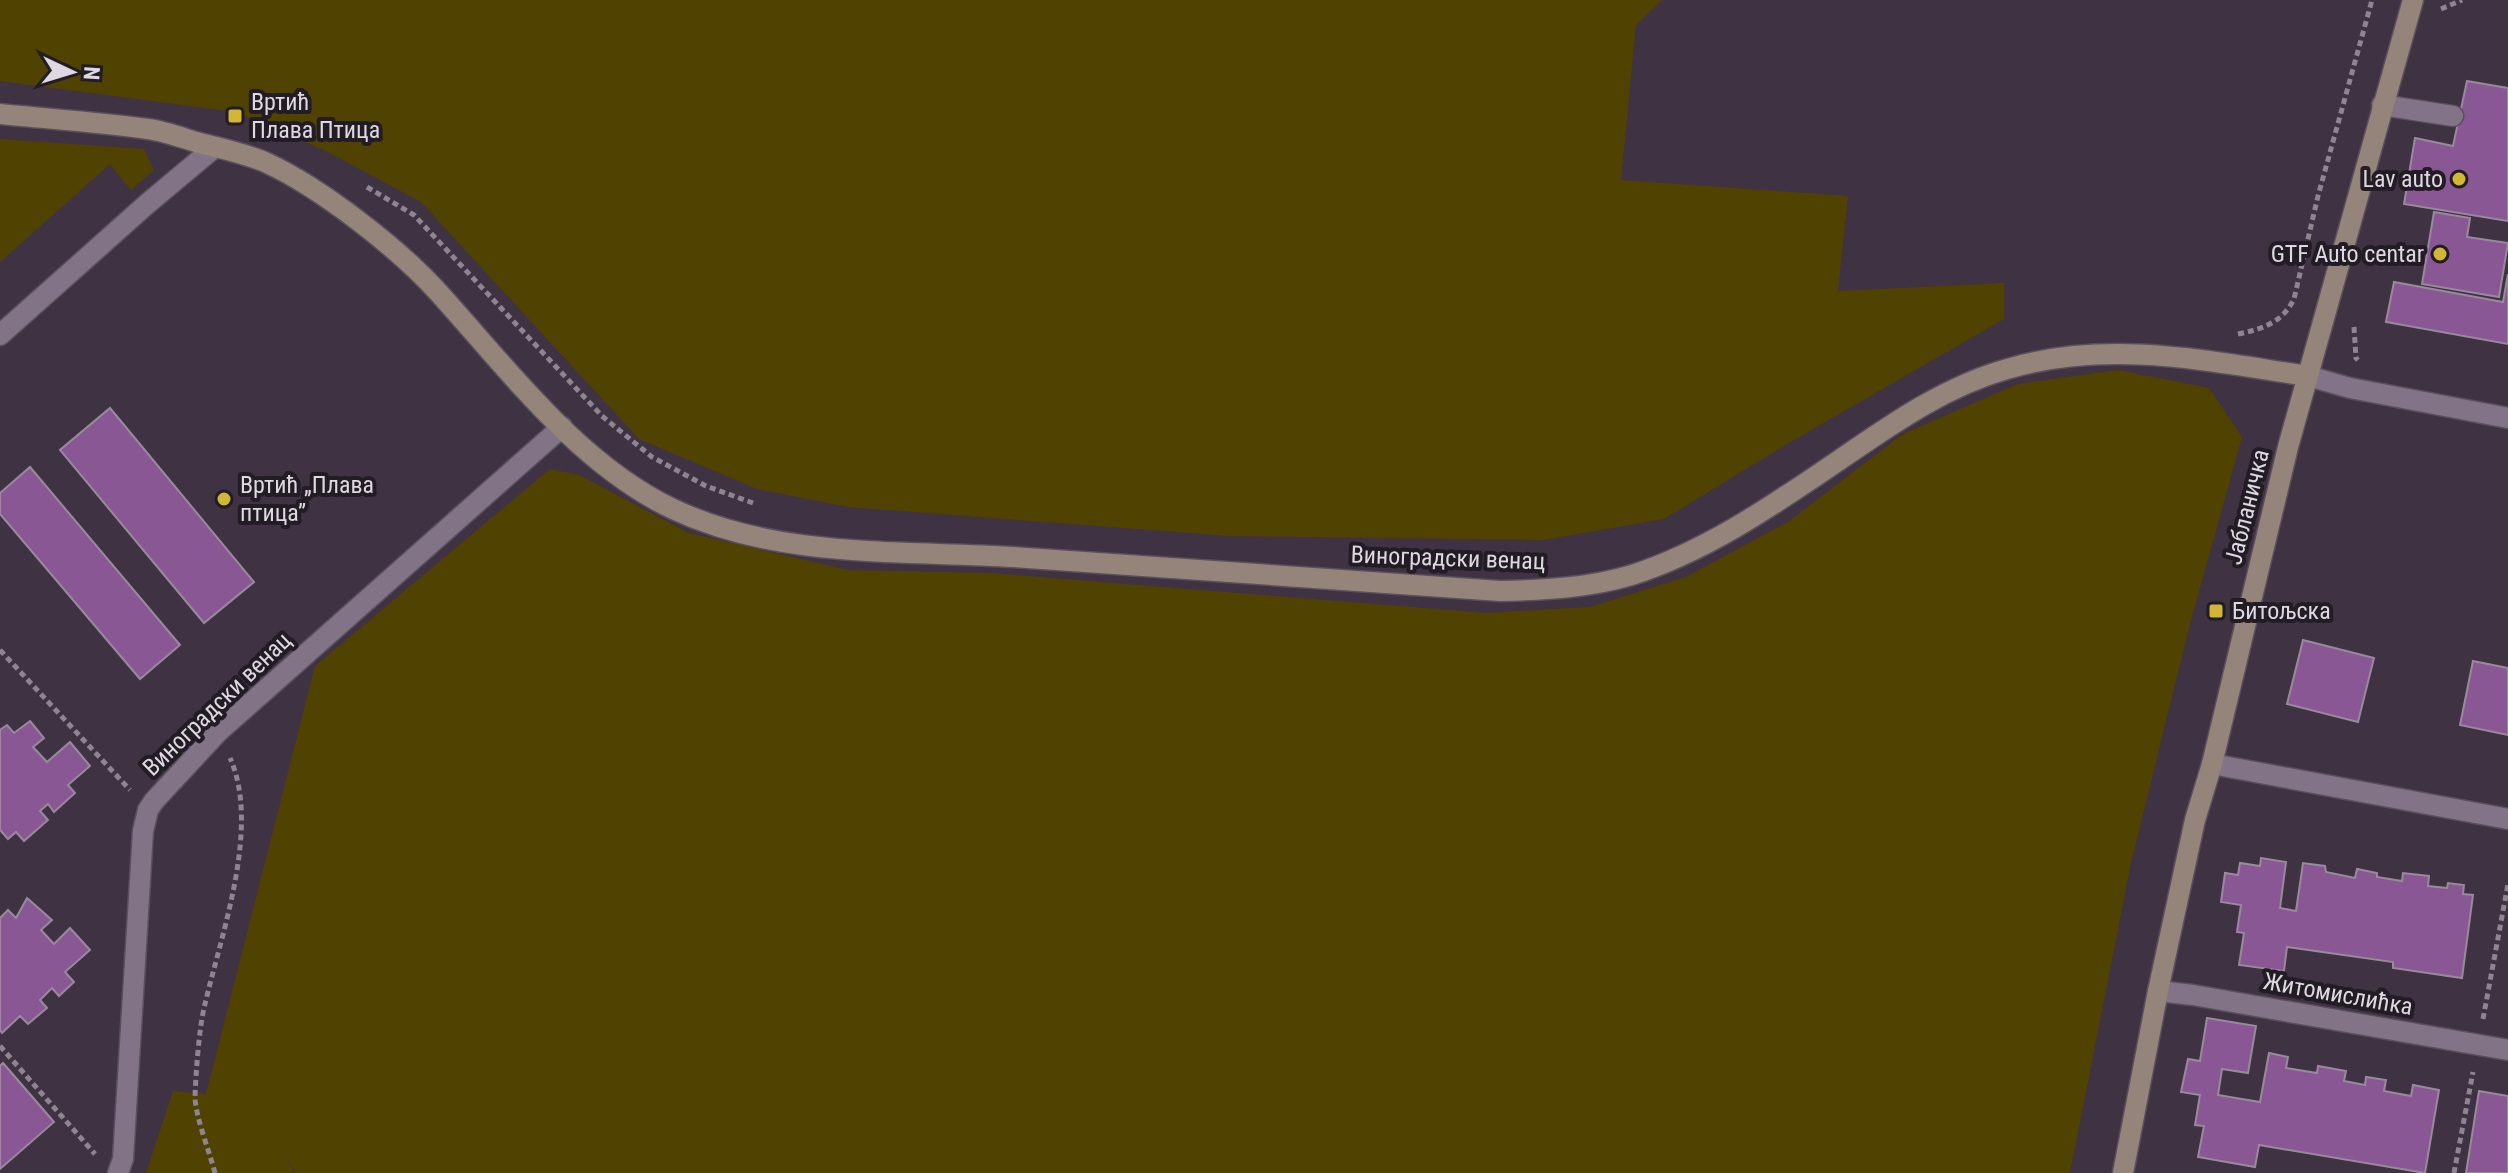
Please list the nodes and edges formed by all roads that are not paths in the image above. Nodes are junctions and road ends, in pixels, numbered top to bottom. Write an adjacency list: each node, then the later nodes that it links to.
1 (2413, 0): 2 (street, Јабланичка)
2 (2382, 105): 4 (street); 7 (street, Јабланичка)
3 (0, 114): 5 (street, Виноградски венац)
4 (2453, 116)
5 (215, 147): 6 (street); 9 (street, Виноградски венац)
6 (0, 335)
7 (2308, 376): 8 (street); 9 (street, Виноградски венац); 10 (street, Јабланичка)
8 (2508, 418)
9 (562, 427): 14 (street, Виноградски венац)
10 (2212, 764): 11 (street); 12 (street, Јабланичка)
11 (2508, 819)
12 (2158, 991): 13 (street, Житомислићка); 15 (street, Јабланичка)
13 (2508, 1050)
14 (109, 1167)
15 (2123, 1173)

